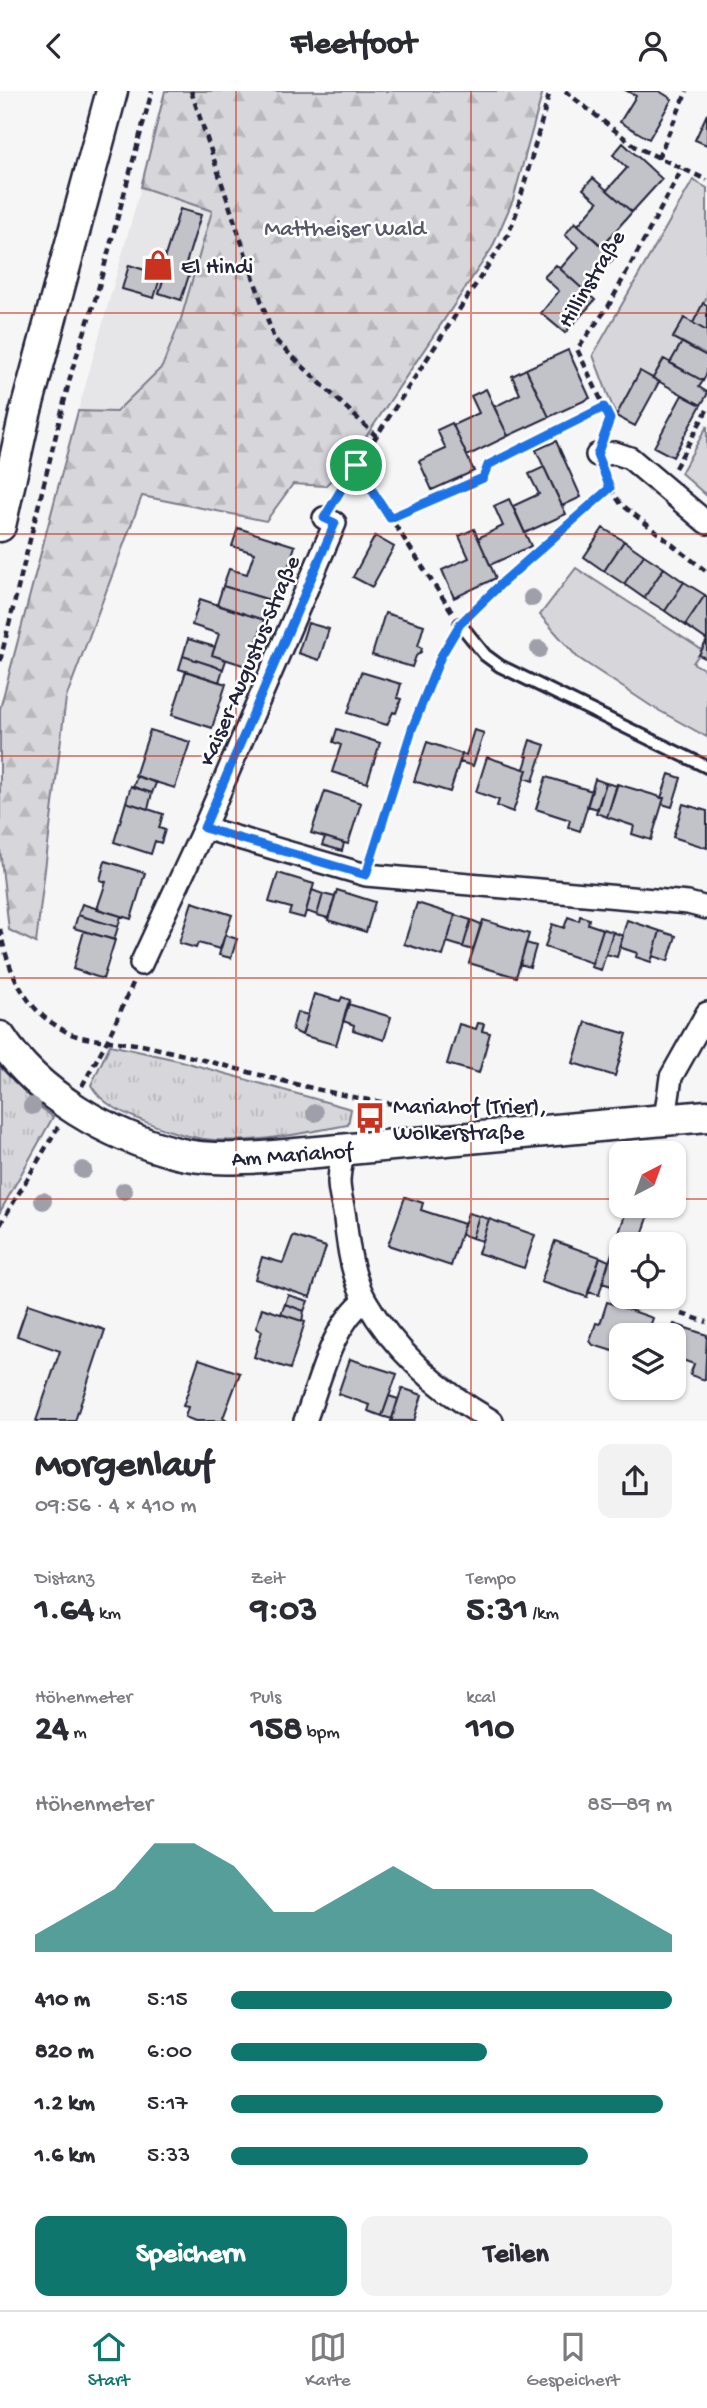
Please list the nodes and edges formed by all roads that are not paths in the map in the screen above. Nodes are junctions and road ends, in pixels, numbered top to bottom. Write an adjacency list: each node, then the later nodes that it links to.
1 (111, 91): 5 (street)
2 (597, 455): 4 (street)
3 (324, 518): 8 (street, Kaiser-Augustus-Straße)
4 (707, 523)
5 (0, 526)
6 (460, 624): 7 (lane)
7 (707, 767)
8 (204, 828): 9 (street); 10 (street, Kaiser-Augustus-Straße)
9 (707, 908)
10 (142, 964)
11 (707, 1013): 14 (street)
12 (0, 1037): 15 (street, Am Mariahof)
13 (707, 1116): 14 (street, Am Mariahof)
14 (665, 1119): 15 (street, Am Mariahof)
15 (343, 1150): 16 (street)
16 (365, 1300): 17 (street); 18 (street)
17 (305, 1421)
18 (492, 1421)

